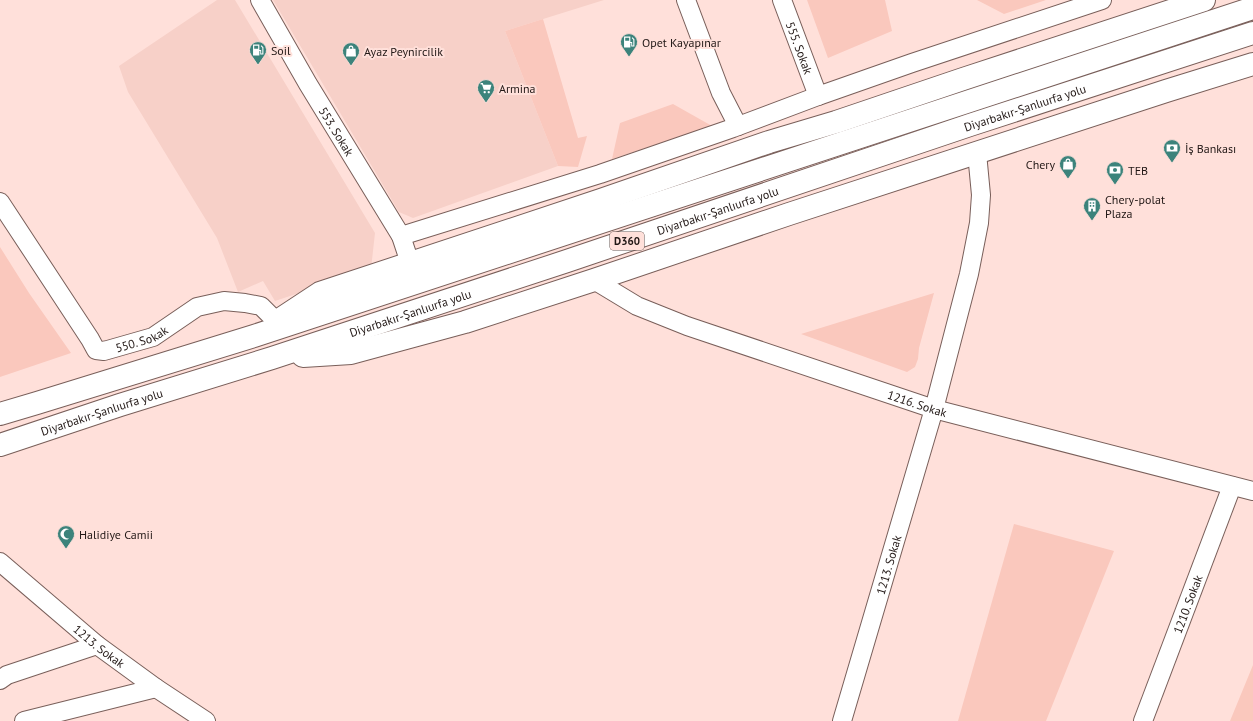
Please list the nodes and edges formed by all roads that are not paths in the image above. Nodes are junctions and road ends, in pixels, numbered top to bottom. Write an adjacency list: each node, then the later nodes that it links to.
1 (260, 0): 13 (street, 553. Sokak)
2 (686, 0): 10 (street)
3 (782, 0): 9 (street, 555. Sokak)
4 (1102, 0): 9 (street)
5 (1204, 0): 14 (highway)
6 (1253, 8): 17 (highway, Diyarbakır-Şanlıurfa yolu / D360)
7 (1253, 33): 18 (highway, Diyarbakır-Şanlıurfa yolu / D360)
8 (1253, 64): 11 (highway)
9 (818, 96): 10 (street)
10 (738, 126): 13 (street)
11 (977, 153): 15 (highway); 19 (street, 1213. Sokak)
12 (0, 202): 16 (street, 550. Sokak)
13 (401, 236): 14 (street, 553. Sokak)
14 (410, 263): 16 (highway)
15 (594, 280): 18 (highway); 19 (street, 1216. Sokak)
16 (277, 322): 17 (highway)
17 (254, 336): 20 (highway, Diyarbakır-Şanlıurfa yolu / D360)
18 (272, 358): 21 (highway, Diyarbakır-Şanlıurfa yolu / D360)
19 (934, 409): 22 (street, 1216. Sokak); 30 (street, 1213. Sokak)
20 (0, 414)
21 (0, 445)
22 (1232, 486): 23 (street, 1216. Sokak); 31 (street, 1210. Sokak)
23 (1253, 491)
24 (0, 562): 25 (street, 1213. Sokak)
25 (97, 645): 26 (street); 27 (street, 1213. Sokak)
26 (0, 680)
27 (156, 688): 28 (street); 29 (street, 1213. Sokak)
28 (24, 721)
29 (206, 721)
30 (842, 721)
31 (1143, 721)

